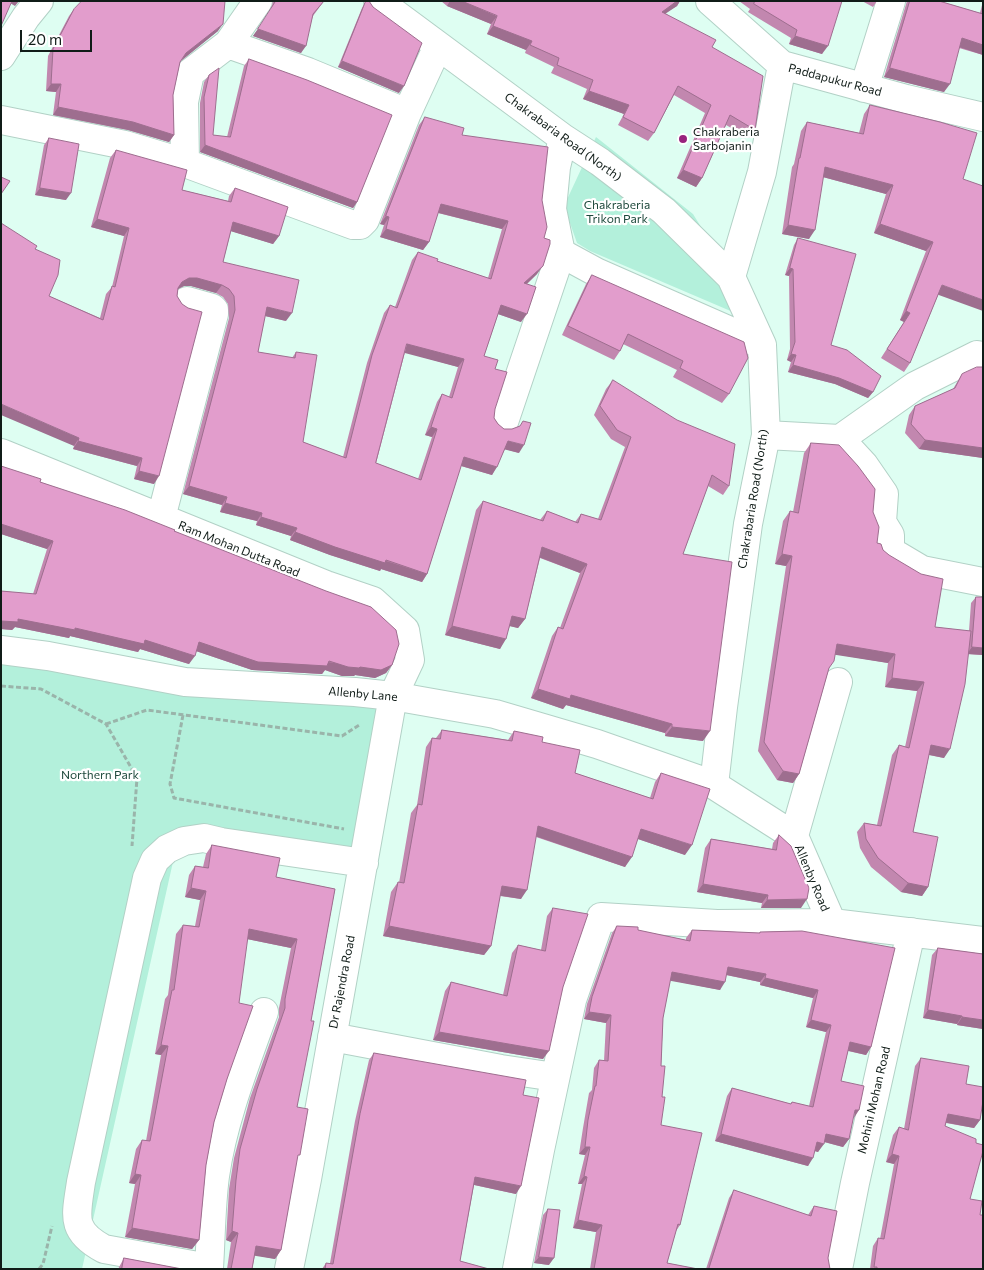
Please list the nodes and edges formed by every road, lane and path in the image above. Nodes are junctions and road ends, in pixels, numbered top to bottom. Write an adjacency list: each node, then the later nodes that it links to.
1 (38, 1): 8 (street)
2 (258, 1): 6 (street)
3 (378, 1): 7 (street, Chakrabaria Road (North))
4 (710, 1): 9 (street, Paddapukur Road)
5 (891, 1): 10 (street)
6 (228, 44): 11 (street); 15 (street)
7 (438, 46): 11 (street); 14 (street, Chakrabaria Road (North))
8 (1, 56)
9 (782, 65): 10 (street, Paddapukur Road); 17 (street)
10 (864, 88): 12 (street, Paddapukur Road)
11 (406, 113): 15 (street)
12 (983, 117)
13 (1, 120): 15 (street)
14 (563, 138): 16 (street); 17 (street, Chakrabaria Road (North))
15 (185, 163)
16 (561, 253): 19 (street); 21 (street)
17 (731, 277): 19 (street, Chakrabaria Road (North))
18 (187, 301): 25 (street)
19 (762, 345): 22 (street, Chakrabaria Road (North))
20 (983, 356): 23 (street)
21 (504, 422)
22 (766, 436): 23 (street); 34 (street, Chakrabaria Road (North))
23 (840, 439): 26 (street)
24 (1, 453): 25 (street, Ram Mohan Dutta Road)
25 (161, 518): 30 (street, Ram Mohan Dutta Road)
26 (983, 582)
27 (1, 650): 30 (street, Allenby Lane)
28 (838, 682): 36 (street)
29 (1, 686): 33 (path)
30 (393, 696): 34 (street, Allenby Lane); 38 (street, Dr Rajendra Road)
31 (183, 715): 32 (path); 33 (path); 35 (path)
32 (366, 721)
33 (106, 724): 37 (path)
34 (714, 785): 36 (street, Allenby Road)
35 (345, 829)
36 (794, 836): 39 (street, Allenby Road)
37 (132, 852)
38 (364, 863): 43 (street, Dr Rajendra Road); 46 (street)
39 (832, 923): 40 (street, Allenby Road); 44 (street)
40 (911, 932): 41 (street, Allenby Road); 50 (street, Mohini Mohan Road)
41 (983, 941)
42 (264, 1012): 46 (street)
43 (332, 1038): 44 (street); 48 (street, Dr Rajendra Road)
44 (556, 1077): 49 (street)
45 (52, 1226): 47 (path)
46 (211, 1268)
47 (39, 1269)
48 (289, 1269)
49 (517, 1269)
50 (838, 1269)

